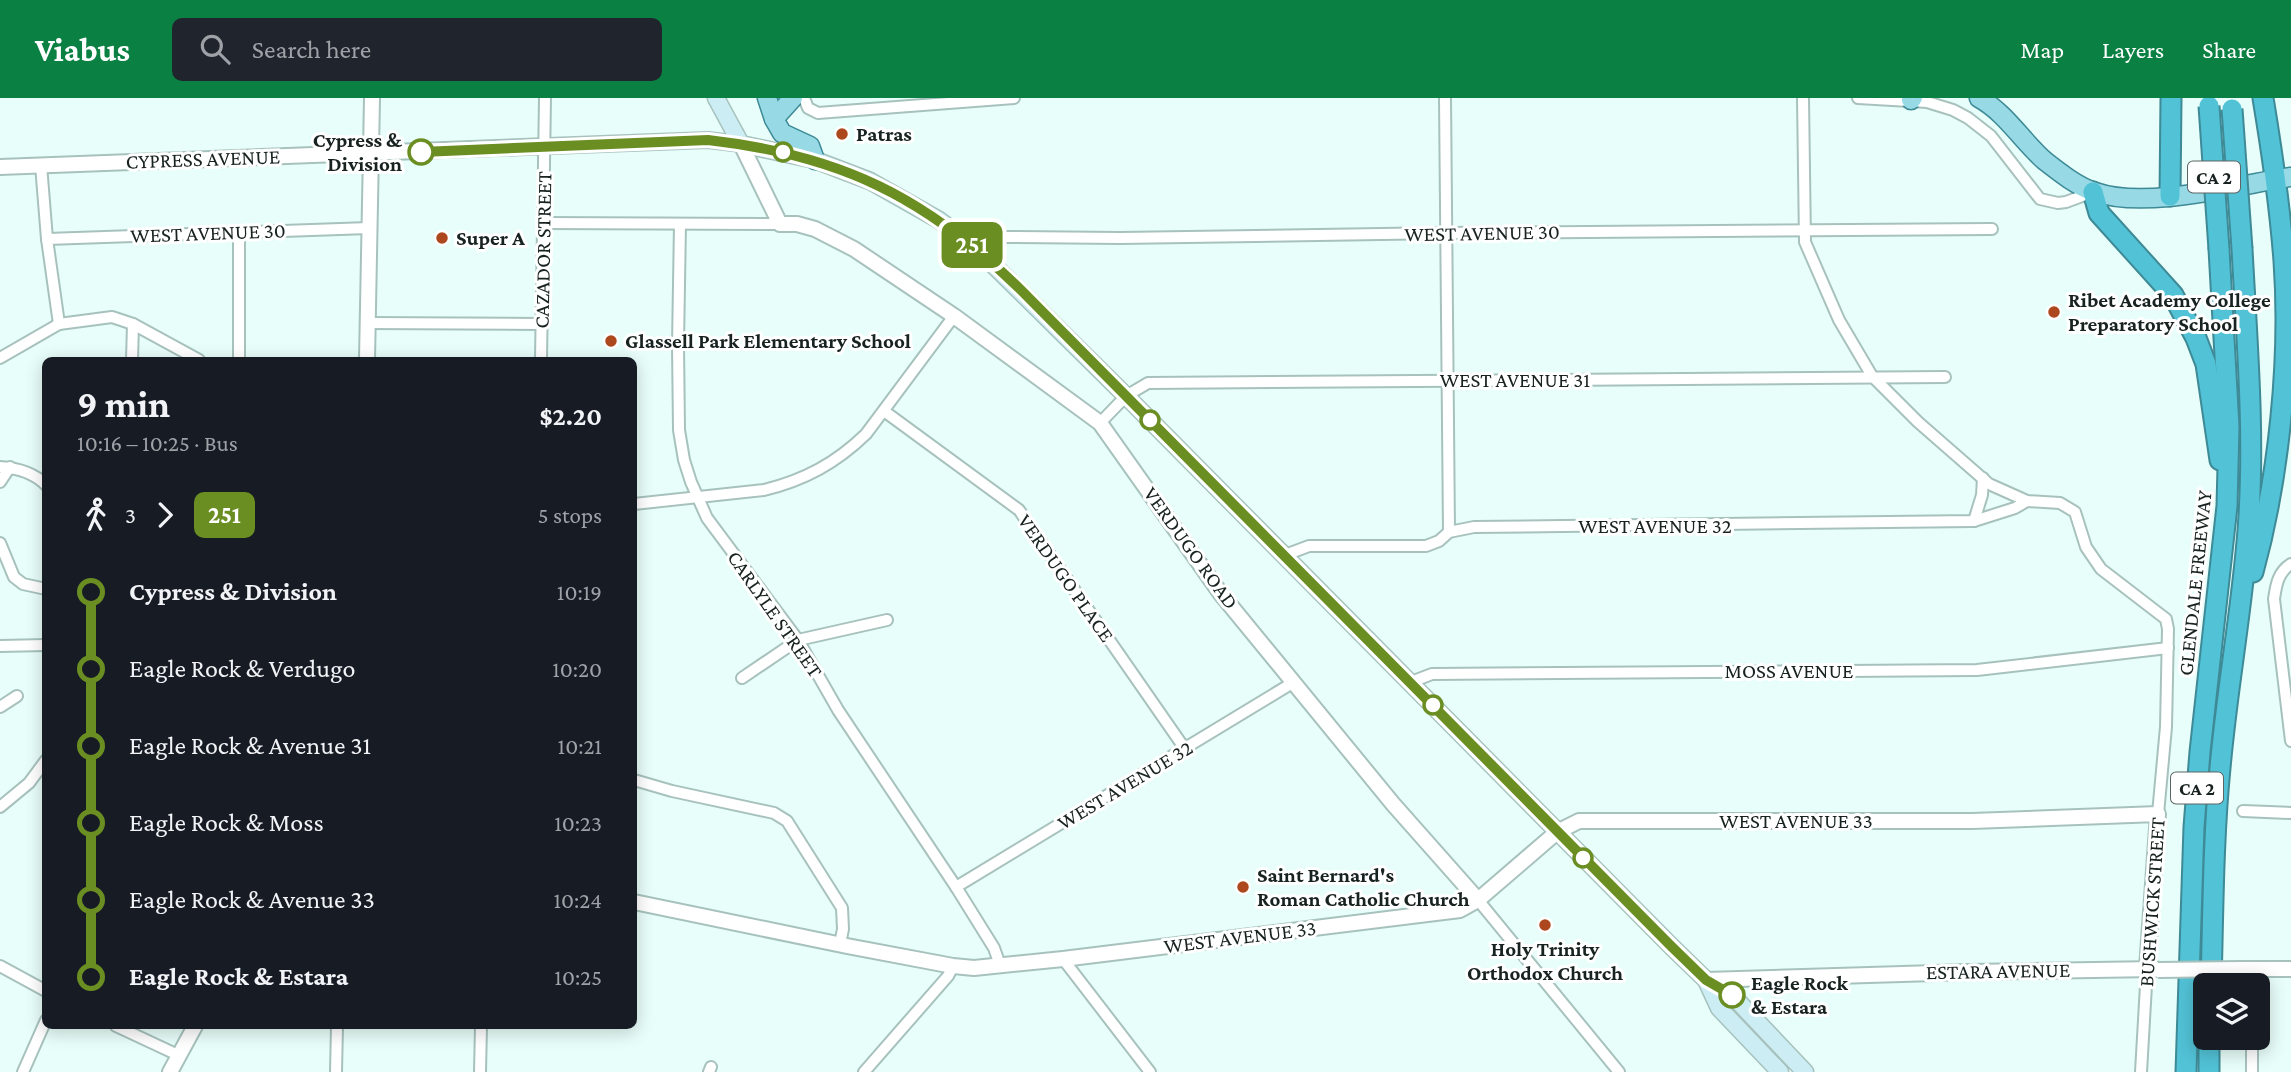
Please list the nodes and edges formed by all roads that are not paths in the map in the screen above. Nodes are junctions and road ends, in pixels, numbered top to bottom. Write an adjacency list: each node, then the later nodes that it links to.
1 (372, 98): 20 (street)
2 (545, 98): 19 (street, CAZADOR STREET)
3 (716, 98): 18 (main road)
4 (767, 98): 17 (main road)
5 (793, 98): 17 (main road)
6 (804, 98): 7 (street)
7 (1014, 98)
8 (1445, 98): 34 (street)
9 (1803, 98): 32 (street)
10 (1858, 98): 14 (street)
11 (1979, 98): 25 (main road)
12 (2171, 98): 26 (highway)
13 (2263, 98): 24 (highway)
14 (1912, 99): 25 (street)
15 (2209, 102): 53 (highway, CA 2, bridge)
16 (2231, 104): 69 (highway, GLENDALE FREEWAY / CA 2, bridge)
17 (774, 119): 21 (main road)
18 (741, 144): 19 (street, CYPRESS AVENUE); 21 (main road); 29 (street)
19 (544, 147): 20 (street, CYPRESS AVENUE); 27 (street, CAZADOR STREET)
20 (370, 154): 22 (street, CYPRESS AVENUE); 30 (street)
21 (816, 160): 36 (main road)
22 (41, 165): 23 (street, CYPRESS AVENUE); 35 (street)
23 (0, 167)
24 (2283, 179): 26 (main road); 69 (highway)
25 (2094, 192): 26 (main road); 53 (highway)
26 (2170, 196)
27 (543, 223): 28 (street); 41 (street, CAZADOR STREET)
28 (680, 223): 29 (street); 59 (street, CARLYLE STREET)
29 (780, 224): 37 (street, VERDUGO ROAD)
30 (369, 228): 33 (street, WEST AVENUE 30); 38 (street)
31 (1992, 229): 32 (street, WEST AVENUE 30)
32 (1804, 231): 34 (street, WEST AVENUE 30); 48 (street)
33 (239, 232): 35 (street, WEST AVENUE 30); 44 (street)
34 (1445, 233): 36 (street, WEST AVENUE 30); 50 (street)
35 (47, 239): 39 (street)
36 (975, 247): 51 (main road)
37 (954, 316): 52 (street); 54 (street, VERDUGO ROAD)
38 (367, 323): 41 (street); 45 (street)
39 (59, 324): 40 (street); 47 (street)
40 (133, 324): 42 (street); 43 (street)
41 (541, 324): 46 (street, CAZADOR STREET)
42 (132, 357)
43 (194, 357)
44 (239, 357)
45 (367, 357)
46 (541, 357)
47 (0, 358)
48 (1872, 376): 49 (street, WEST AVENUE 31); 50 (street, WEST AVENUE 31); 56 (street)
49 (1945, 377)
50 (1447, 380): 51 (street, WEST AVENUE 31); 63 (street)
51 (1126, 396): 54 (street, WEST AVENUE 31); 65 (main road)
52 (884, 411): 59 (street); 80 (street, VERDUGO PLACE)
53 (2221, 422): 122 (highway, GLENDALE FREEWAY / CA 2)
54 (1100, 423): 75 (street, VERDUGO ROAD)
55 (5, 467): 57 (street); 58 (street)
56 (1983, 478): 60 (street); 62 (street)
57 (0, 482)
58 (42, 482)
59 (697, 496): 61 (street); 70 (street, CARLYLE STREET)
60 (2027, 501): 62 (street, WEST AVENUE 32); 73 (street, BUSHWICK STREET)
61 (637, 504)
62 (1974, 522): 63 (street, WEST AVENUE 32)
63 (1449, 532): 65 (street, WEST AVENUE 32)
64 (0, 544): 67 (street)
65 (1284, 555): 76 (main road)
66 (2291, 564): 79 (street)
67 (42, 588)
68 (887, 620): 70 (street)
69 (2239, 623): 99 (highway, GLENDALE FREEWAY / CA 2)
70 (798, 640): 74 (street); 88 (street, CARLYLE STREET)
71 (42, 645): 72 (street)
72 (0, 646)
73 (2168, 648): 76 (street, MOSS AVENUE); 86 (street, BUSHWICK STREET)
74 (742, 678)
75 (1294, 682): 80 (street, WEST AVENUE 32); 89 (street, VERDUGO ROAD)
76 (1411, 682): 87 (main road)
77 (17, 696): 78 (street)
78 (0, 707)
79 (2291, 741)
80 (1185, 749): 88 (street, WEST AVENUE 32)
81 (42, 765): 83 (street)
82 (637, 781): 91 (street)
83 (0, 807)
84 (2243, 811): 85 (street)
85 (2291, 813)
86 (2158, 814): 87 (street, WEST AVENUE 33); 96 (street, BUSHWICK STREET)
87 (1557, 832): 89 (street, WEST AVENUE 33); 101 (main road)
88 (956, 887): 93 (street, CARLYLE STREET)
89 (1478, 900): 92 (street, WEST AVENUE 33); 112 (street, VERDUGO ROAD)
90 (637, 903): 91 (street, WEST AVENUE 33)
91 (840, 944): 95 (street, WEST AVENUE 33)
92 (1063, 959): 93 (street, WEST AVENUE 33); 118 (street)
93 (1000, 965): 95 (street, WEST AVENUE 33)
94 (0, 966): 102 (street)
95 (953, 966): 117 (street)
96 (2152, 969): 97 (street, ESTARA AVENUE, bridge); 101 (street, ESTARA AVENUE); 121 (street, BUSHWICK STREET)
97 (2247, 969): 98 (street, ESTARA AVENUE); 100 (street)
98 (2291, 969)
99 (2211, 973)
100 (2249, 973)
101 (1706, 980): 111 (main road); 119 (main road)
102 (42, 989)
103 (42, 1029): 113 (street)
104 (122, 1029): 110 (street)
105 (193, 1029): 110 (street)
106 (337, 1029): 115 (street)
107 (481, 1029): 116 (street)
108 (2210, 1050): 123 (highway)
109 (2252, 1050): 124 (street)
110 (178, 1055): 114 (street)
111 (1793, 1059): 119 (street); 120 (main road)
112 (1615, 1071)
113 (23, 1072)
114 (170, 1072)
115 (336, 1072)
116 (480, 1072)
117 (864, 1072)
118 (1150, 1072)
119 (1779, 1072)
120 (1805, 1072)
121 (2141, 1072)
122 (2186, 1072)
123 (2209, 1072)
124 (2252, 1072)

